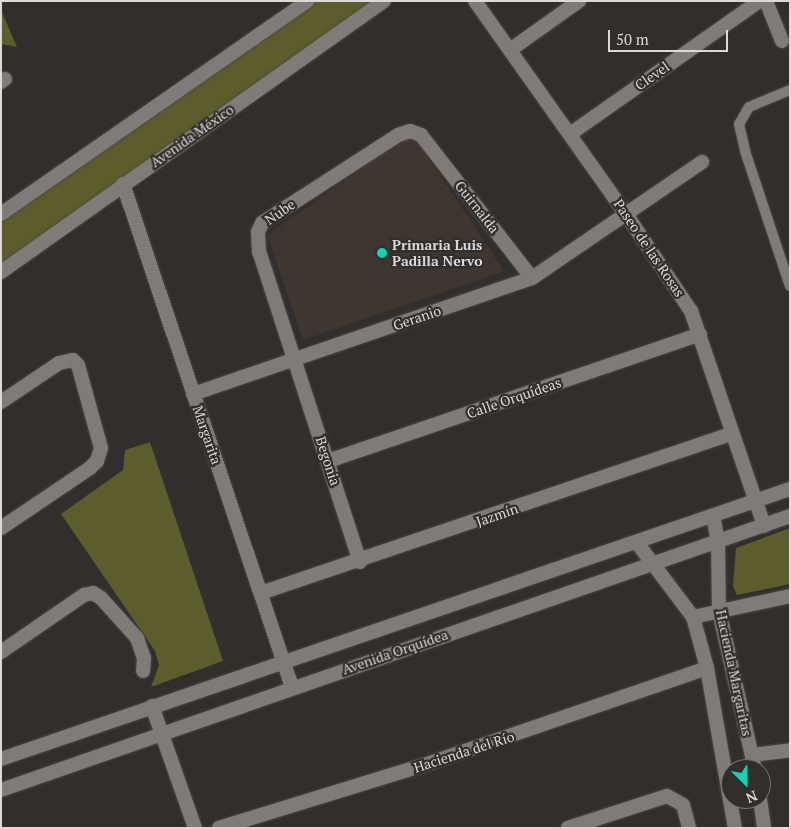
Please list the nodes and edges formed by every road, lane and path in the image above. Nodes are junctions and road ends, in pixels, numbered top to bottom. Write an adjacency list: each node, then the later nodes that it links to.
1 (307, 1): 14 (street)
2 (384, 1): 13 (street, Avenida México)
3 (475, 1): 8 (street, Paseo de las Rosas)
4 (579, 1): 8 (street)
5 (759, 1): 10 (street, Clevel)
6 (766, 1): 7 (street)
7 (782, 41)
8 (510, 50): 10 (street, Paseo de las Rosas)
9 (790, 90): 18 (lane)
10 (570, 134): 15 (street, Paseo de las Rosas)
11 (421, 135): 17 (street, Guirnalda); 20 (street, Nube)
12 (702, 162): 15 (street, Geranio)
13 (123, 184): 16 (street, Avenida México); 21 (street, Margarita)
14 (1, 214)
15 (626, 214): 17 (street, Geranio); 19 (street, Paseo de las Rosas)
16 (1, 272)
17 (532, 278): 20 (street, Geranio)
18 (790, 286)
19 (700, 334): 23 (street, Paseo de las Rosas); 24 (street, Calle Orquídeas)
20 (295, 361): 21 (street, Geranio); 24 (street, Begonia)
21 (193, 394): 35 (street, Margarita)
22 (1, 402): 30 (street)
23 (732, 434): 26 (street, Paseo de las Rosas); 33 (street, Jazmín)
24 (328, 461): 33 (street, Begonia)
25 (790, 490): 26 (street, Avenida Orquídea)
26 (756, 502): 27 (street, Avenida Orquídea); 29 (street, Paseo de las Rosas)
27 (713, 516): 31 (street, Hacienda Margaritas); 32 (street, Avenida Orquídea)
28 (790, 516): 29 (street, Avenida Orquídea)
29 (764, 526): 31 (street, Avenida Orquídea)
30 (1, 528)
31 (718, 541): 34 (street, Avenida Orquídea); 37 (street, Hacienda Margaritas)
32 (638, 544): 34 (street, Hacienda Margaritas); 40 (street, Avenida Orquídea)
33 (360, 562): 35 (street, Jazmín)
34 (652, 564): 38 (street, Hacienda Margaritas); 43 (street, Avenida Orquídea)
35 (262, 594): 40 (street, Margarita)
36 (790, 596): 37 (street)
37 (719, 611): 38 (street); 47 (street, Hacienda Margaritas)
38 (693, 617): 41 (street, Hacienda Margaritas)
39 (1, 652): 42 (street)
40 (284, 662): 43 (street, Margarita); 44 (street, Avenida Orquídea)
41 (707, 668): 53 (street, Hacienda del Río); 56 (street, Hacienda Margaritas)
42 (143, 670)
43 (292, 687): 45 (street, Avenida Orquídea)
44 (152, 706): 45 (street); 48 (street, Avenida Orquídea)
45 (163, 732): 50 (street, Avenida Orquídea); 52 (street)
46 (790, 750): 47 (street)
47 (752, 755): 49 (street, Hacienda Margaritas)
48 (1, 759)
49 (753, 759)
50 (1, 790)
51 (761, 809): 57 (street)
52 (196, 828)
53 (219, 828)
54 (568, 828): 55 (street)
55 (689, 828)
56 (735, 828)
57 (764, 828)

